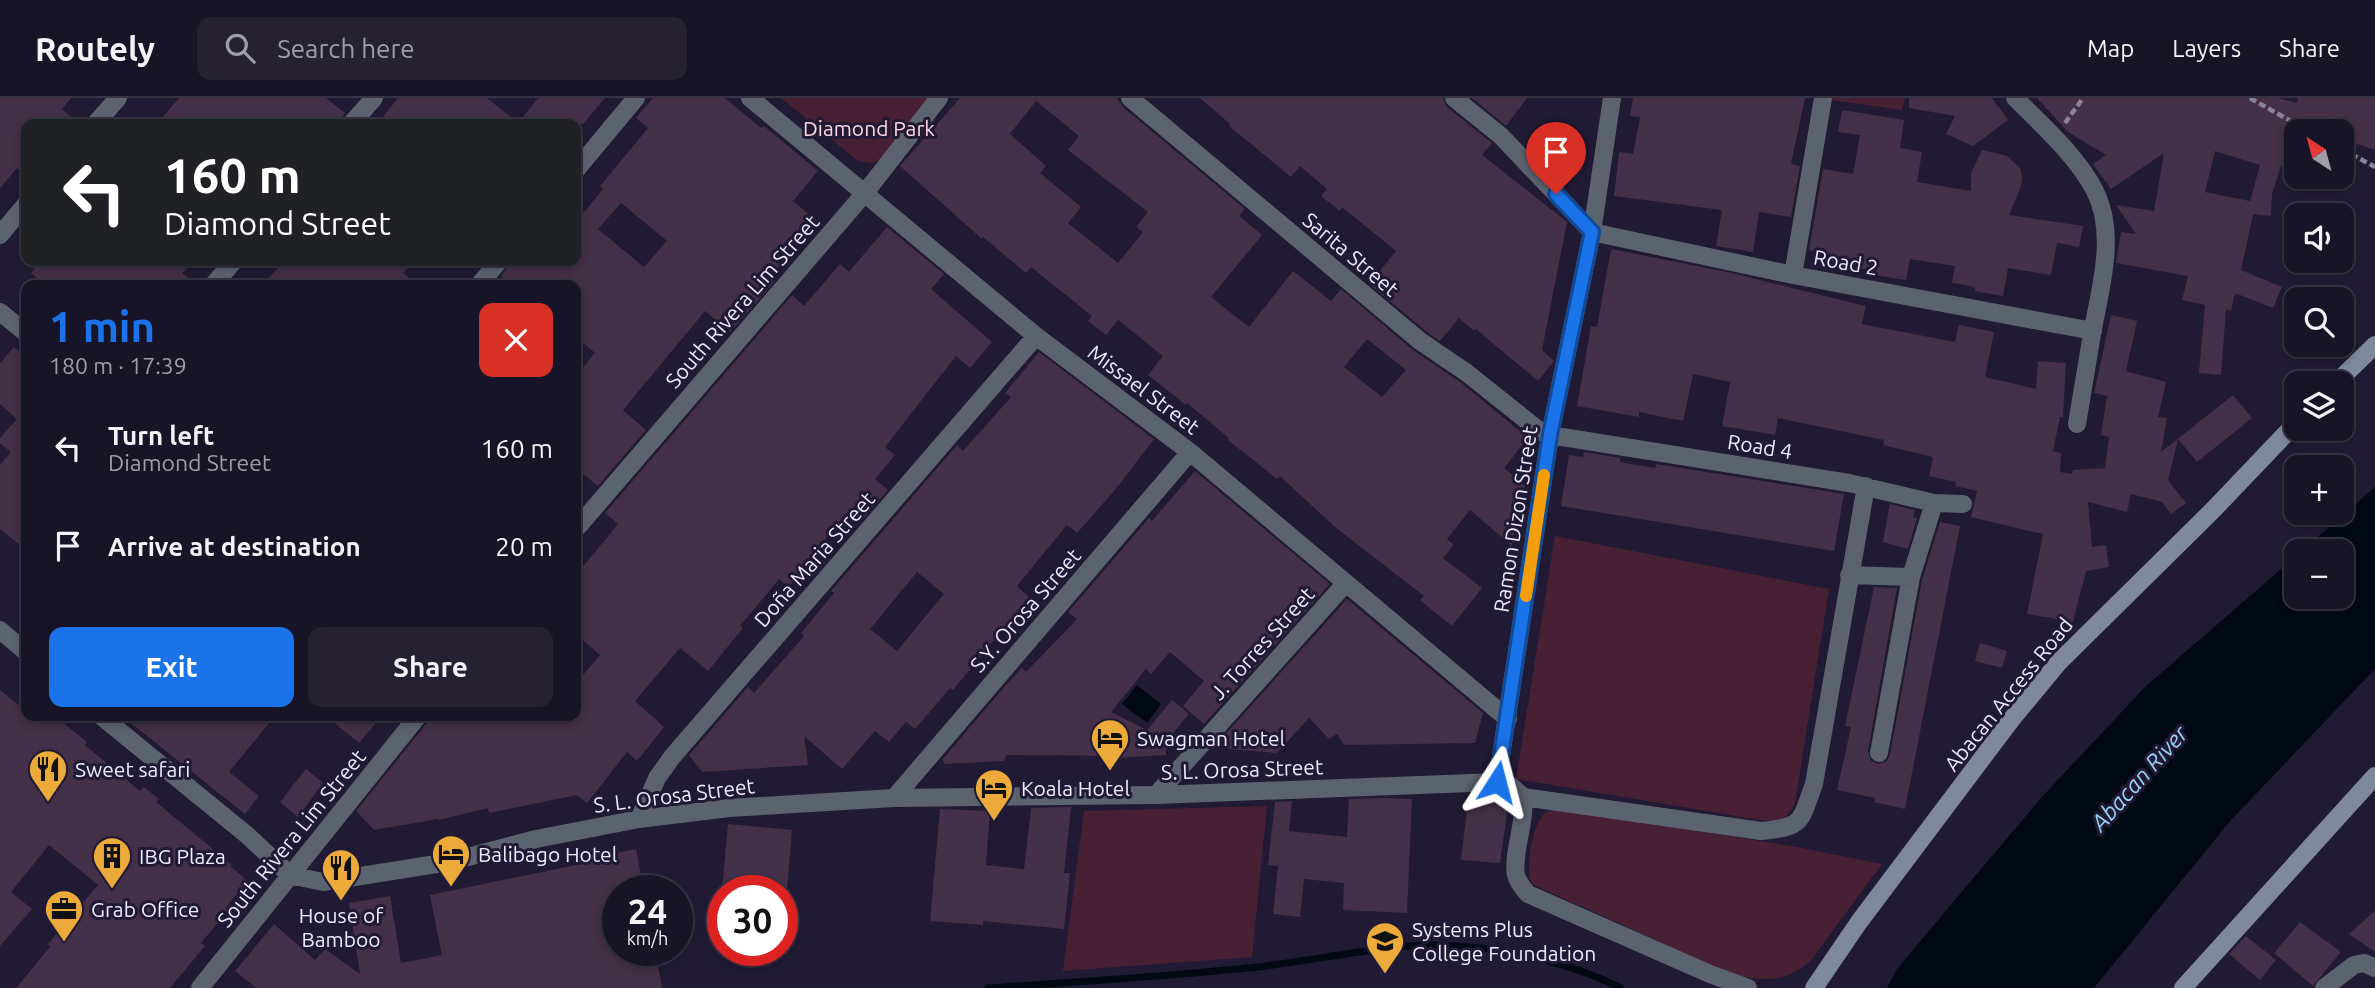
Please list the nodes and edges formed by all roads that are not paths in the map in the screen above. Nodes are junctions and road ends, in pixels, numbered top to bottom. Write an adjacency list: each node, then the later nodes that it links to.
1 (118, 98): 11 (street)
2 (373, 98): 12 (street)
3 (636, 98): 13 (street)
4 (750, 98): 14 (street, Missael Street)
5 (939, 98): 14 (street, South Rivera Lim Street)
6 (1130, 98): 30 (street, Sarita Street)
7 (1454, 98): 16 (street)
8 (1612, 98): 16 (street, Ramon Dizon Street)
9 (1823, 98): 20 (street)
10 (2015, 98): 25 (street)
11 (99, 119)
12 (355, 119)
13 (581, 164)
14 (864, 194): 26 (street, Missael Street); 36 (street, South Rivera Lim Street)
15 (21, 210): 17 (street)
16 (1592, 232): 20 (street, Road 2); 30 (street, Ramon Dizon Street)
17 (0, 235)
18 (229, 266): 21 (street)
19 (495, 266): 22 (street)
20 (1793, 275): 25 (street, Road 2)
21 (217, 280)
22 (483, 280)
23 (0, 312): 24 (street)
24 (21, 329)
25 (2093, 331): 29 (street)
26 (1036, 337): 32 (street, Missael Street); 51 (street, Doña Maria Street)
27 (2375, 345): 28 (street)
28 (2348, 371)
29 (2077, 424)
30 (1550, 435): 33 (street, Road 4); 42 (street, Ramon Dizon Street)
31 (2284, 436): 56 (street, Abacan Access Road)
32 (1190, 452): 39 (street, Missael Street); 50 (street, S.Y. Orosa Street)
33 (1866, 486): 34 (street, Road 4); 37 (street)
34 (1934, 503): 35 (street, Road 4); 38 (street)
35 (1963, 504)
36 (581, 523)
37 (1849, 575): 38 (street); 49 (street)
38 (1911, 578): 45 (street)
39 (1345, 584): 42 (street, Missael Street); 48 (street, J. Torres Street)
40 (0, 630): 41 (street)
41 (21, 648)
42 (1508, 719): 47 (street, Ramon Dizon Street)
43 (107, 721): 52 (street)
44 (414, 721): 52 (street, South Rivera Lim Street)
45 (1879, 753)
46 (2375, 776): 57 (street)
47 (1497, 782): 48 (street, S. L. Orosa Street); 49 (street)
48 (1156, 795): 50 (street, S. L. Orosa Street)
49 (1522, 797): 55 (street)
50 (894, 798): 51 (street, S. L. Orosa Street)
51 (639, 819): 52 (street, S. L. Orosa Street)
52 (290, 875): 54 (street, South Rivera Lim Street)
53 (2375, 968): 58 (street)
54 (200, 988)
55 (1748, 988)
56 (1814, 988)
57 (2183, 988)
58 (2323, 988)

